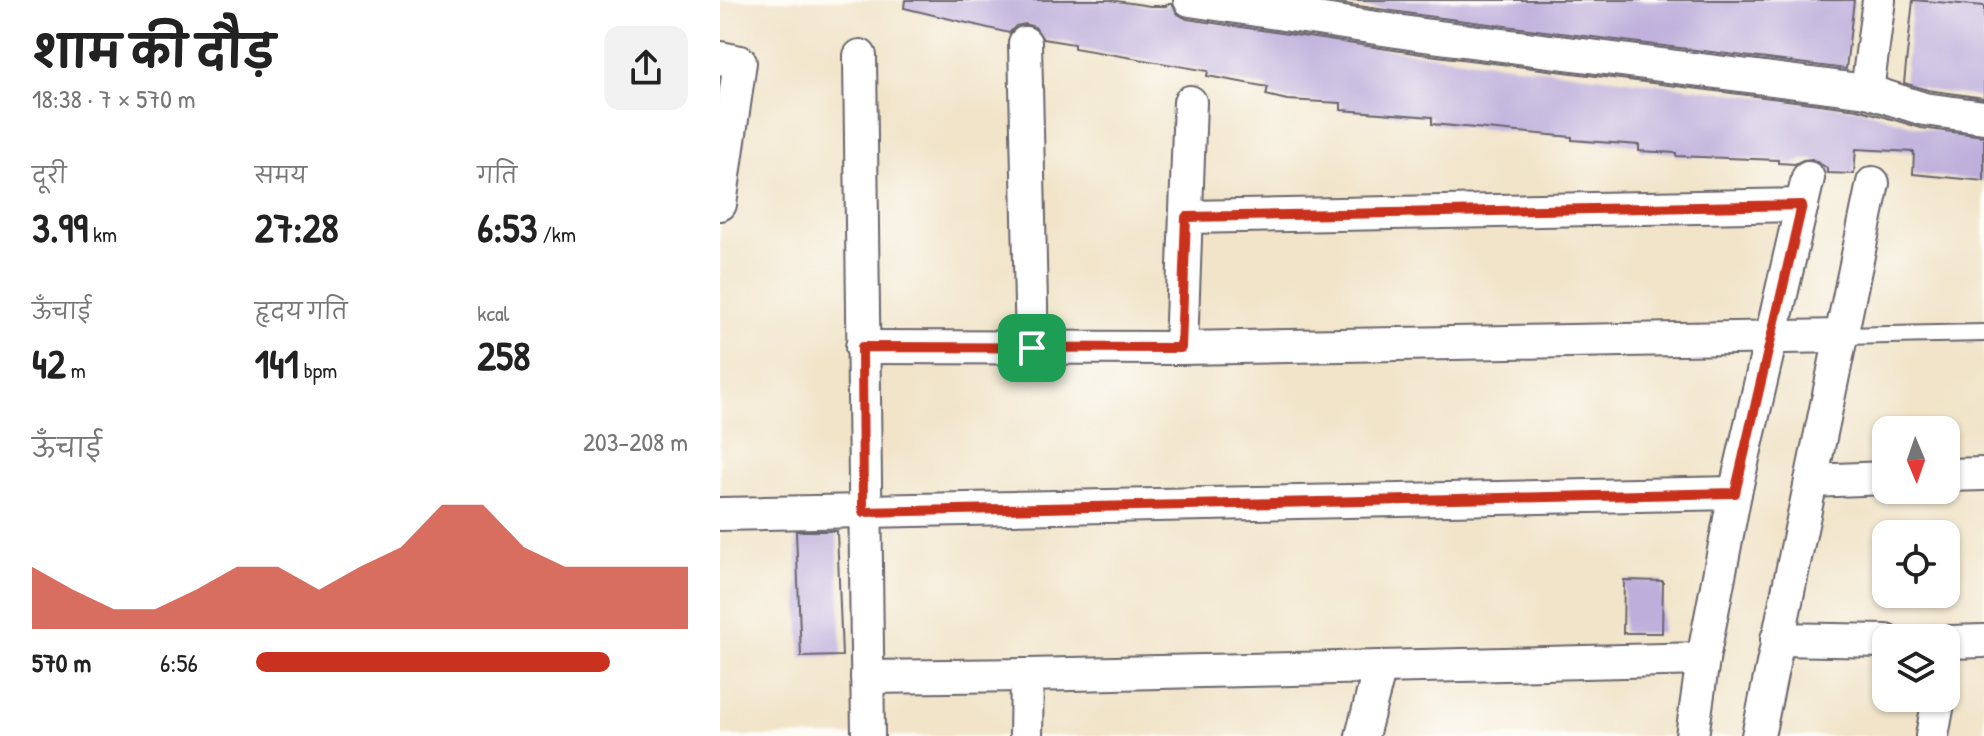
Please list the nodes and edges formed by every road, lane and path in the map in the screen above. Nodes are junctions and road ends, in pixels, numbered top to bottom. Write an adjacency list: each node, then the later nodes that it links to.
1 (1190, 0): 3 (street)
2 (1879, 0): 7 (street)
3 (1232, 3): 7 (street)
4 (1025, 43): 17 (street)
5 (860, 56): 16 (street)
6 (720, 58): 11 (street)
7 (1867, 91): 9 (street)
8 (1190, 102): 12 (street)
9 (1984, 117)
10 (1873, 183): 14 (street)
11 (720, 204)
12 (1186, 217): 15 (street); 18 (street)
13 (1984, 333): 14 (lane)
14 (1842, 336): 15 (street); 22 (street)
15 (1773, 337): 18 (street); 23 (street)
16 (862, 347): 17 (street); 24 (street)
17 (1032, 348): 18 (street)
18 (1181, 348)
19 (1984, 474): 20 (street)
20 (1960, 475)
21 (1872, 479): 22 (street)
22 (1811, 481): 26 (street)
23 (1735, 493): 24 (street); 30 (street)
24 (863, 512): 25 (street); 33 (street)
25 (720, 514)
26 (1777, 639): 27 (street); 39 (street)
27 (1872, 641)
28 (1984, 641): 29 (street)
29 (1960, 645)
30 (1703, 659): 31 (street); 38 (street)
31 (1380, 667): 32 (street); 37 (street)
32 (1027, 675): 33 (street); 36 (street)
33 (867, 677): 35 (street)
34 (1936, 712): 40 (street)
35 (868, 736)
36 (1026, 736)
37 (1362, 736)
38 (1692, 736)
39 (1758, 736)
40 (1932, 736)

